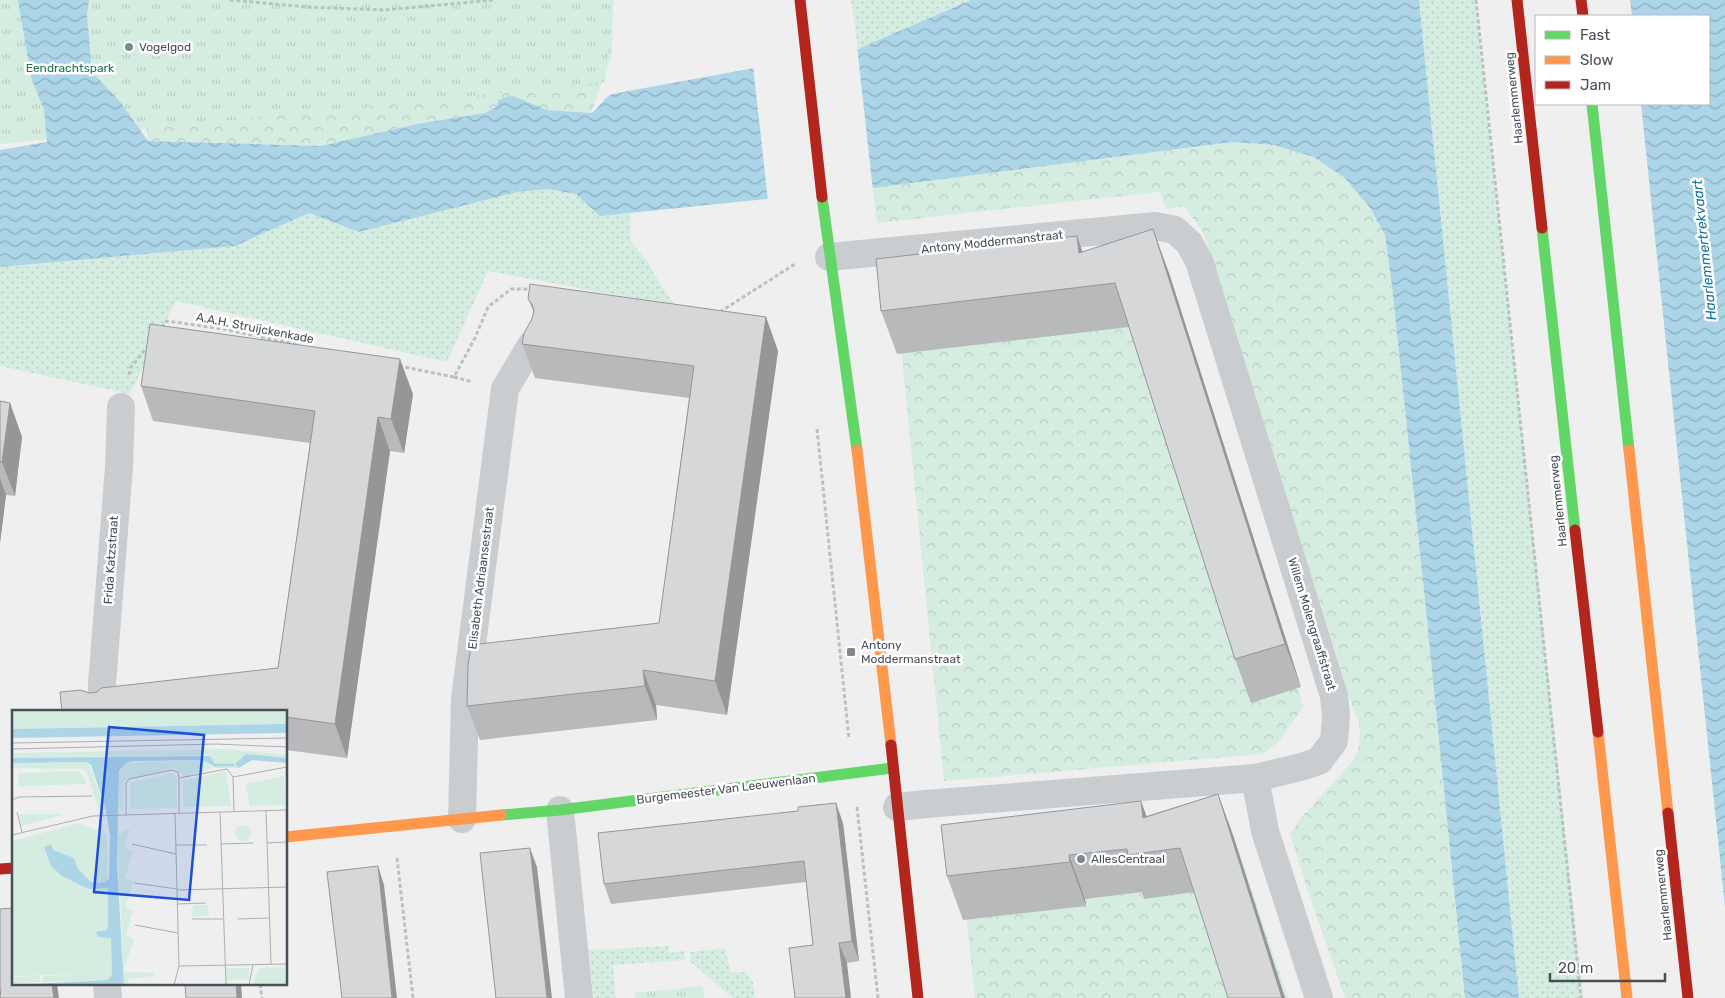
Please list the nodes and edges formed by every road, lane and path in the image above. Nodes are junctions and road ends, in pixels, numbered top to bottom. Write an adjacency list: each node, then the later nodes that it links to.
1 (230, 0): 2 (path)
2 (493, 0)
3 (800, 0): 10 (main road)
4 (1476, 0): 36 (path)
5 (1517, 0): 37 (main road, Haarlemmerweg)
6 (1581, 0): 7 (main road)
7 (1583, 15)
8 (1592, 105): 38 (main road, Haarlemmerweg)
9 (1155, 226): 10 (street, Antony Moddermanstraat); 25 (street, Willem Molengraaffstraat)
10 (829, 257): 23 (main road)
11 (800, 269): 13 (path)
12 (542, 289): 18 (path)
13 (719, 312)
14 (161, 329): 16 (path, A.A.H. Struijckenkade)
15 (149, 344): 19 (path)
16 (300, 345)
17 (530, 345): 28 (street, Elisabeth Adriaansestraat)
18 (396, 365)
19 (131, 368)
20 (121, 407): 22 (street, Frida Katzstraat)
21 (816, 427): 24 (path)
22 (102, 710)
23 (892, 768): 24 (main road, Burgemeester Van Leeuwenlaan); 26 (main road)
24 (852, 772): 27 (main road, Burgemeester Van Leeuwenlaan); 33 (path)
25 (1255, 778): 26 (street); 35 (street)
26 (896, 807): 34 (main road)
27 (560, 810): 28 (main road, Burgemeester Van Leeuwenlaan); 32 (street)
28 (462, 819): 29 (main road, Burgemeester Van Leeuwenlaan)
29 (393, 825): 30 (main road, Burgemeester Van Leeuwenlaan); 31 (path)
30 (288, 837)
31 (413, 998)
32 (579, 998)
33 (878, 998)
34 (918, 998)
35 (1319, 998)
36 (1580, 998)
37 (1627, 998)
38 (1688, 998)

